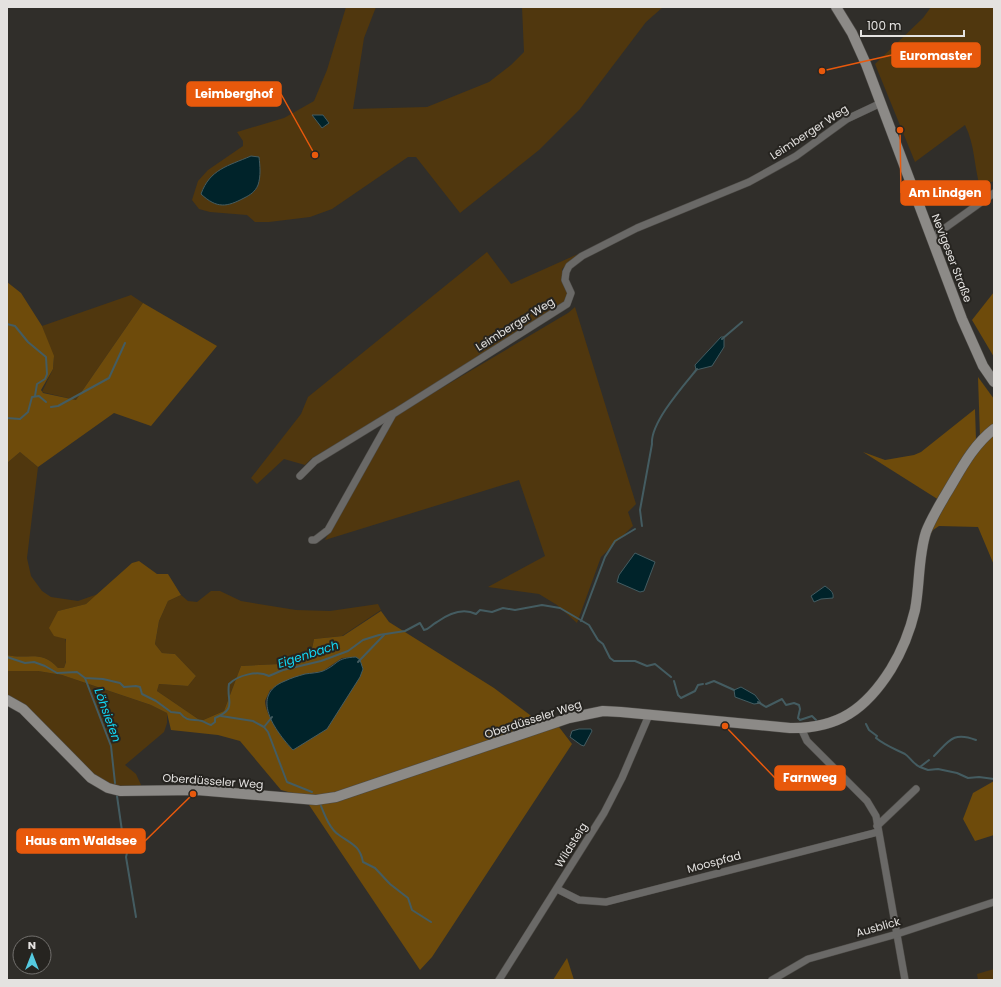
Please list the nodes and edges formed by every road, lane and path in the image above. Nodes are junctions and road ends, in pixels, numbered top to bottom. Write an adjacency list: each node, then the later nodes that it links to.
1 (836, 7): 2 (street, Nevigeser Straße)
2 (881, 103): 4 (street, Nevigeser Straße); 6 (street, Leimberger Weg)
3 (994, 193): 4 (street)
4 (931, 238): 5 (street, Nevigeser Straße)
5 (994, 382)
6 (393, 414): 8 (street); 9 (street, Leimberger Weg)
7 (994, 429): 12 (street, Oberdüsseler Weg)
8 (300, 476)
9 (312, 540)
10 (7, 700): 11 (street, Oberdüsseler Weg)
11 (649, 715): 12 (street, Oberdüsseler Weg); 15 (street, Wildsteig)
12 (801, 728): 14 (street)
13 (916, 789): 14 (street)
14 (878, 829): 15 (street, Moospfad); 17 (street)
15 (557, 889): 18 (street, Wildsteig)
16 (994, 902): 17 (street, Ausblick)
17 (897, 934): 19 (street, Ausblick); 20 (street)
18 (499, 980)
19 (772, 980)
20 (905, 980)

